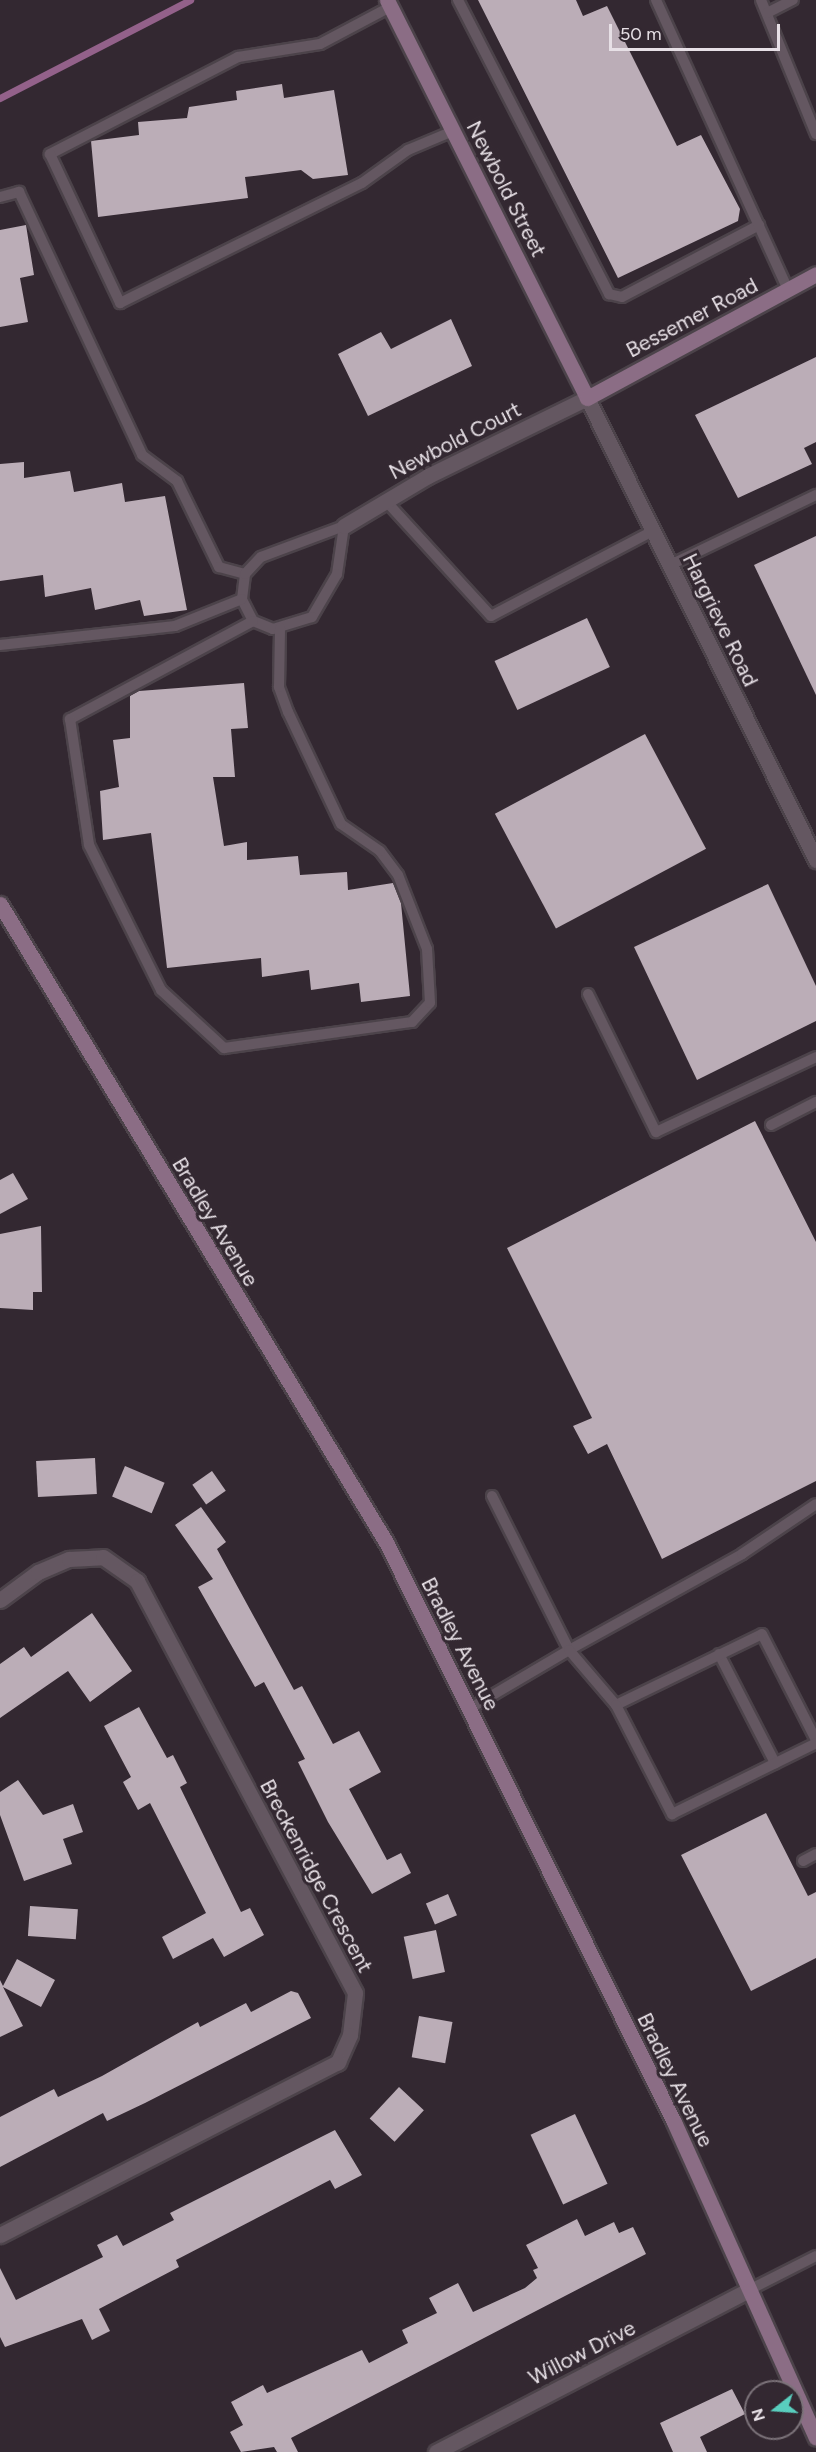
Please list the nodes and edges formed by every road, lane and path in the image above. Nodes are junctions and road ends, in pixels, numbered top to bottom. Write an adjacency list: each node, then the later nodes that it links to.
1 (458, 0): 10 (lane)
2 (656, 0): 10 (lane)
3 (761, 0): 6 (lane)
4 (793, 0): 6 (lane)
5 (389, 3): 7 (main road, Newbold Street); 7 (lane)
6 (767, 13): 8 (lane)
7 (453, 131): 13 (main road, Newbold Street)
8 (816, 134)
9 (0, 197): 19 (lane)
10 (759, 225): 12 (lane)
11 (816, 274): 12 (main road, Bessemer Road)
12 (788, 289): 13 (main road, Bessemer Road)
13 (587, 398): 15 (street, Newbold Court); 17 (street, Hargrieve Road)
14 (816, 495): 18 (lane)
15 (385, 500): 16 (street, Newbold Court); 17 (lane)
16 (344, 526): 19 (lane); 22 (lane)
17 (653, 531): 18 (street, Hargrieve Road)
18 (670, 565): 24 (street, Hargrieve Road)
19 (244, 574): 20 (lane)
20 (242, 598): 21 (lane); 23 (lane)
21 (253, 621): 22 (lane); 22 (lane)
22 (280, 628)
23 (0, 645)
24 (816, 860)
25 (0, 904): 36 (main road, Bradley Avenue)
26 (588, 994): 27 (lane)
27 (816, 1057)
28 (816, 1102): 29 (lane)
29 (771, 1125)
30 (492, 1496): 33 (lane)
31 (816, 1504): 33 (lane)
32 (0, 1600): 41 (street, Breckenridge Crescent)
33 (568, 1650): 35 (lane); 36 (lane)
34 (720, 1654): 35 (lane); 37 (lane); 38 (lane)
35 (616, 1705): 38 (lane)
36 (469, 1709): 43 (main road, Bradley Avenue)
37 (816, 1742): 38 (lane)
38 (775, 1763)
39 (816, 1854): 40 (lane)
40 (803, 1861)
41 (0, 2235)
42 (816, 2256): 43 (lane)
43 (747, 2291): 44 (main road, Bradley Avenue); 45 (street, Willow Drive)
44 (816, 2438)
45 (436, 2452)

